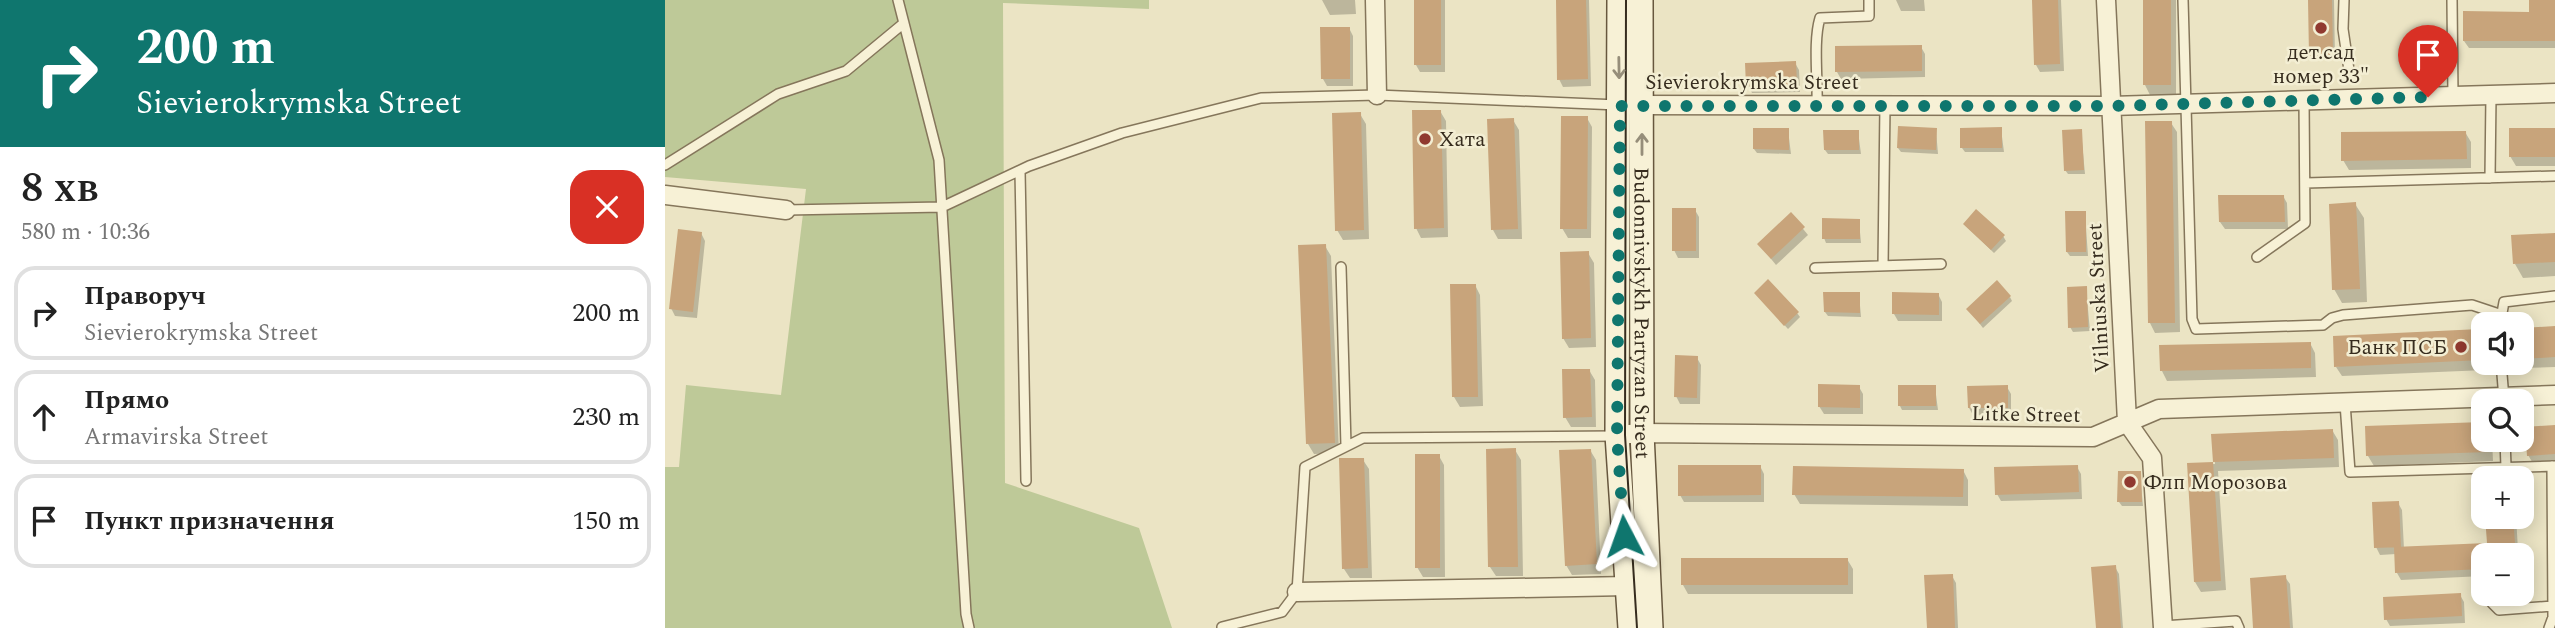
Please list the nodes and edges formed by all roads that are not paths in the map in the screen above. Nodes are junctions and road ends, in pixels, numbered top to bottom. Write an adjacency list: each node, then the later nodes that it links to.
1 (898, 0): 10 (lane)
2 (1375, 0): 13 (street)
3 (1619, 0): 18 (main road, Budonnivskykh Partyzan Street, one-way to 18)
4 (1641, 0): 18 (main road, Budonnivskykh Partyzan Street)
5 (1869, 0): 19 (lane)
6 (2106, 0): 21 (street, Vilniuska Street)
7 (2183, 0): 17 (lane)
8 (2344, 0): 11 (lane)
9 (2452, 0): 15 (lane)
10 (904, 23): 22 (lane); 28 (lane)
11 (2349, 70)
12 (2555, 93): 14 (street, Sievierokrymska Street)
13 (1377, 95): 18 (lane); 23 (lane)
14 (2491, 95): 15 (street, Sievierokrymska Street); 25 (lane)
15 (2453, 96): 16 (street, Sievierokrymska Street)
16 (2304, 101): 17 (street, Sievierokrymska Street); 26 (lane)
17 (2185, 103): 21 (street, Sievierokrymska Street); 36 (lane)
18 (1631, 105): 19 (street, Sievierokrymska Street); 43 (main road, Budonnivskykh Partyzan Street, one-way to 18); 44 (main road, Budonnivskykh Partyzan Street)
19 (1817, 105): 20 (street, Sievierokrymska Street)
20 (1885, 105): 21 (street, Sievierokrymska Street); 32 (lane, Sievierokrymska Street)
21 (2111, 106): 42 (street, Vilniuska Street)
22 (665, 165)
23 (1020, 171): 28 (lane); 49 (lane)
24 (2555, 176): 25 (lane)
25 (2490, 178): 26 (lane)
26 (2306, 183): 30 (lane)
27 (665, 195): 29 (street)
28 (942, 207): 29 (lane); 57 (lane)
29 (786, 210)
30 (2257, 257)
31 (1941, 264): 32 (lane)
32 (1883, 266): 34 (lane)
33 (1341, 267): 45 (lane)
34 (1815, 268)
35 (2555, 296): 37 (lane)
36 (2487, 312)
37 (2502, 312)
38 (2555, 395): 39 (street, Litke Street)
39 (2534, 397)
40 (2471, 400): 41 (street, Litke Street)
41 (2345, 402): 42 (street, Litke Street); 48 (lane)
42 (2127, 422): 43 (street, Litke Street); 56 (street)
43 (1642, 433): 44 (street, Litke Street); 59 (main road, Budonnivskykh Partyzan Street)
44 (1617, 436): 45 (lane); 51 (main road, Budonnivskykh Partyzan Street)
45 (1346, 446): 52 (lane)
46 (2534, 466): 47 (lane)
47 (2554, 466): 50 (lane)
48 (2471, 468)
49 (1026, 481)
50 (2554, 546): 54 (lane)
51 (1627, 586): 52 (street); 58 (main road, Budonnivskykh Partyzan Street)
52 (1297, 592): 55 (lane)
53 (2495, 606): 54 (lane)
54 (2553, 606): 61 (lane)
55 (1222, 627)
56 (2163, 627): 60 (lane)
57 (969, 628)
58 (1630, 628)
59 (1651, 628)
60 (2239, 628)
61 (2549, 628)

